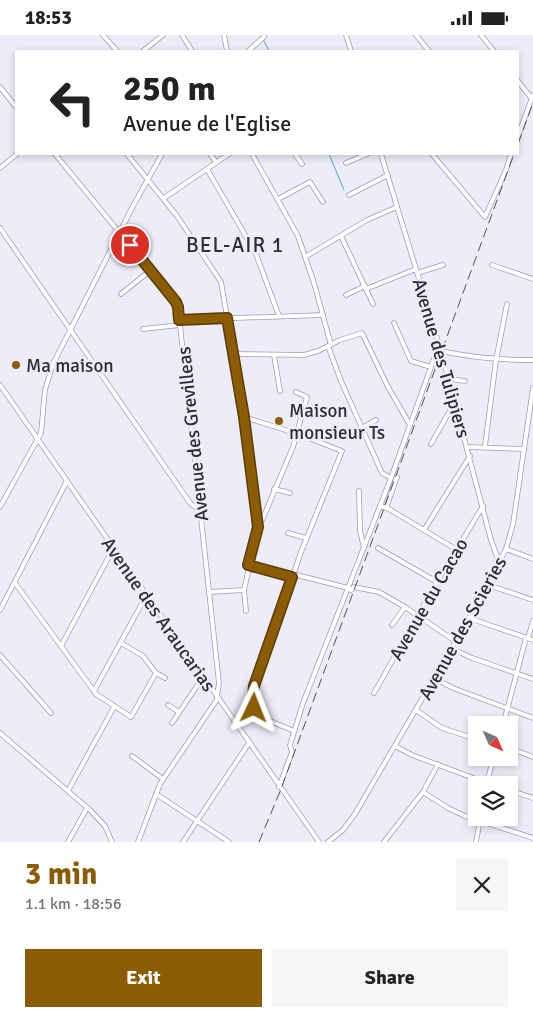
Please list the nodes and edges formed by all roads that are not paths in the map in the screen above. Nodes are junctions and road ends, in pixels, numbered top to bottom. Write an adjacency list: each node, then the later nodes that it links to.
1 (103, 35): 9 (street)
2 (163, 35): 10 (street)
3 (182, 35): 11 (street)
4 (224, 35): 12 (street)
5 (346, 35): 14 (street)
6 (416, 35): 15 (street)
7 (481, 35): 16 (street)
8 (264, 37): 13 (street)
9 (116, 50)
10 (144, 50)
11 (191, 50)
12 (227, 50)
13 (249, 50)
14 (351, 50)
15 (428, 50)
16 (493, 50)
17 (519, 82): 19 (street)
18 (0, 87): 20 (street)
19 (532, 97): 21 (street)
20 (15, 106)
21 (519, 133)
22 (16, 155): 37 (street)
23 (56, 155): 47 (street, Avenue des Grevilleas)
24 (127, 155): 40 (street)
25 (161, 155): 40 (street)
26 (211, 155): 34 (street)
27 (227, 155): 34 (street)
28 (253, 155): 43 (street)
29 (296, 155): 36 (street)
30 (365, 155): 35 (street)
31 (381, 155): 39 (street, Avenue des Tulipiers)
32 (433, 155): 33 (street)
33 (511, 155)
34 (216, 162): 38 (street)
35 (346, 163)
36 (302, 164)
37 (0, 168)
38 (207, 169): 42 (street); 61 (street)
39 (388, 175): 41 (street); 45 (street, Avenue des Tulipiers)
40 (148, 179): 42 (street); 47 (street)
41 (349, 195)
42 (164, 198): 62 (street)
43 (278, 199): 44 (street); 49 (street)
44 (323, 202)
45 (398, 207): 48 (street); 53 (street, Avenue des Tulipiers)
46 (0, 228): 66 (street)
47 (120, 232): 52 (street, Avenue des Grevilleas); 66 (street)
48 (342, 236): 49 (street); 55 (street)
49 (305, 257): 60 (street)
50 (443, 265): 53 (street)
51 (492, 265): 54 (street)
52 (150, 270): 56 (street); 63 (street, Avenue des Grevilleas)
53 (417, 271): 55 (street); 68 (street, Avenue des Tulipiers)
54 (533, 279)
55 (366, 287): 57 (street); 58 (street)
56 (121, 295)
57 (346, 295)
58 (373, 304)
59 (507, 304): 72 (street)
60 (323, 315): 61 (street); 67 (street)
61 (279, 316): 62 (street)
62 (227, 318): 63 (street); 70 (street)
63 (180, 322): 65 (street); 104 (street, Avenue des Grevilleas)
64 (394, 323): 74 (street)
65 (143, 329)
66 (70, 331): 88 (street); 104 (street)
67 (329, 345): 71 (street); 85 (street); 86 (street)
68 (439, 345): 69 (street, Avenue des Tulipiers); 74 (street)
69 (441, 351): 72 (street); 75 (street, Avenue des Tulipiers)
70 (232, 354): 71 (street); 82 (street)
71 (274, 355): 79 (street)
72 (496, 360): 73 (street); 90 (street)
73 (533, 360)
74 (431, 367): 85 (street)
75 (449, 379): 76 (street); 81 (street, Avenue des Tulipiers)
76 (465, 381)
77 (0, 385): 88 (street, Avenue des Araucarias)
78 (533, 389): 84 (street, Avenue des Scieries)
79 (280, 391)
80 (296, 392): 87 (street)
81 (456, 404): 89 (street); 91 (street, Avenue des Tulipiers)
82 (244, 417): 87 (street); 105 (street)
83 (376, 420): 86 (street)
84 (531, 423): 92 (street, Avenue des Scieries)
85 (410, 425): 95 (street)
86 (362, 429): 95 (street)
87 (298, 434): 97 (street); 108 (street)
88 (37, 439): 96 (street, Avenue des Araucarias); 101 (street)
89 (431, 444)
90 (485, 446): 91 (street); 92 (street)
91 (468, 447): 93 (street, Avenue des Tulipiers)
92 (524, 449): 112 (street, Avenue des Scieries)
93 (470, 456): 103 (street, Avenue des Tulipiers); 106 (street)
94 (397, 477): 102 (street)
95 (390, 478): 100 (street)
96 (67, 481): 111 (street, Avenue des Araucarias); 119 (street)
97 (274, 489): 99 (street); 105 (street)
98 (359, 491): 110 (street)
99 (290, 493)
100 (380, 506): 102 (street); 110 (street)
101 (0, 507)
102 (386, 507): 106 (street)
103 (483, 507): 113 (street, Avenue du Cacao); 115 (street, Avenue des Tulipiers)
104 (200, 511): 123 (street, Avenue des Grevilleas)
105 (258, 527): 116 (street)
106 (424, 530): 113 (street)
107 (288, 533): 108 (street)
108 (306, 538): 117 (street)
109 (378, 547): 118 (street)
110 (364, 548): 121 (street)
111 (113, 549): 124 (street, Avenue des Araucarias); 136 (street)
112 (506, 549): 114 (street); 115 (street, Avenue des Scieries)
113 (457, 550): 118 (street, Avenue du Cacao)
114 (533, 559)
115 (500, 562): 120 (street, Avenue des Scieries)
116 (248, 565): 117 (street); 122 (street)
117 (293, 575): 121 (street); 157 (street)
118 (437, 582): 129 (street, Avenue du Cacao)
119 (15, 583): 127 (street); 136 (street)
120 (488, 585): 125 (street); 130 (street, Avenue des Scieries)
121 (348, 589): 126 (street); 157 (street)
122 (244, 590): 123 (street); 128 (street)
123 (209, 592): 147 (street, Avenue des Grevilleas)
124 (146, 596): 135 (street); 141 (street, Avenue des Araucarias)
125 (533, 600)
126 (405, 607): 129 (street); 132 (street)
127 (0, 610)
128 (246, 611)
129 (417, 616): 134 (street); 146 (street, Avenue du Cacao)
130 (469, 618): 133 (street); 134 (street, Avenue des Scieries)
131 (533, 621): 133 (street)
132 (392, 625)
133 (529, 639): 140 (street)
134 (456, 641): 137 (street, Avenue des Scieries)
135 (121, 643): 139 (street); 145 (street)
136 (62, 646): 145 (street)
137 (451, 648): 140 (street); 143 (street, Avenue des Scieries)
138 (0, 655): 153 (street)
139 (156, 673): 142 (street); 149 (street)
140 (517, 674): 144 (street); 150 (street)
141 (203, 677): 147 (street, Avenue des Araucarias); 152 (street)
142 (165, 678)
143 (434, 678): 150 (street); 151 (street, Avenue des Scieries)
144 (533, 679)
145 (94, 691): 149 (street)
146 (374, 693)
147 (218, 698): 160 (street, Avenue des Araucarias); 167 (street)
148 (168, 705): 152 (street)
149 (114, 707): 169 (street)
150 (507, 709): 154 (street); 155 (street)
151 (416, 710): 159 (street); 161 (street, Avenue des Scieries)
152 (179, 712): 156 (street)
153 (51, 713)
154 (505, 716)
155 (533, 718)
156 (172, 723)
157 (294, 731): 168 (street)
158 (0, 733): 169 (street)
159 (468, 736)
160 (249, 743): 168 (street, Avenue des Araucarias); 176 (street)
161 (396, 746): 165 (street); 188 (street, Avenue des Scieries)
162 (518, 751): 164 (street)
163 (132, 756): 167 (street)
164 (533, 757)
165 (438, 764): 166 (street); 170 (street)
166 (468, 776)
167 (163, 779): 172 (street)
168 (279, 787): 187 (street, Avenue des Araucarias)
169 (68, 791): 174 (street)
170 (424, 792): 175 (street); 189 (street)
171 (518, 793): 173 (street)
172 (156, 794): 176 (street); 184 (street)
173 (533, 798)
174 (87, 808): 179 (street); 181 (street)
175 (468, 817)
176 (197, 821): 185 (street); 186 (street)
177 (479, 826): 190 (street)
178 (500, 826): 180 (street)
179 (109, 837): 182 (street); 183 (street)
180 (533, 838)
181 (68, 842)
182 (106, 842)
183 (112, 842)
184 (138, 842)
185 (183, 842)
186 (229, 842)
187 (319, 842)
188 (328, 842)
189 (384, 842)
190 (476, 842)

